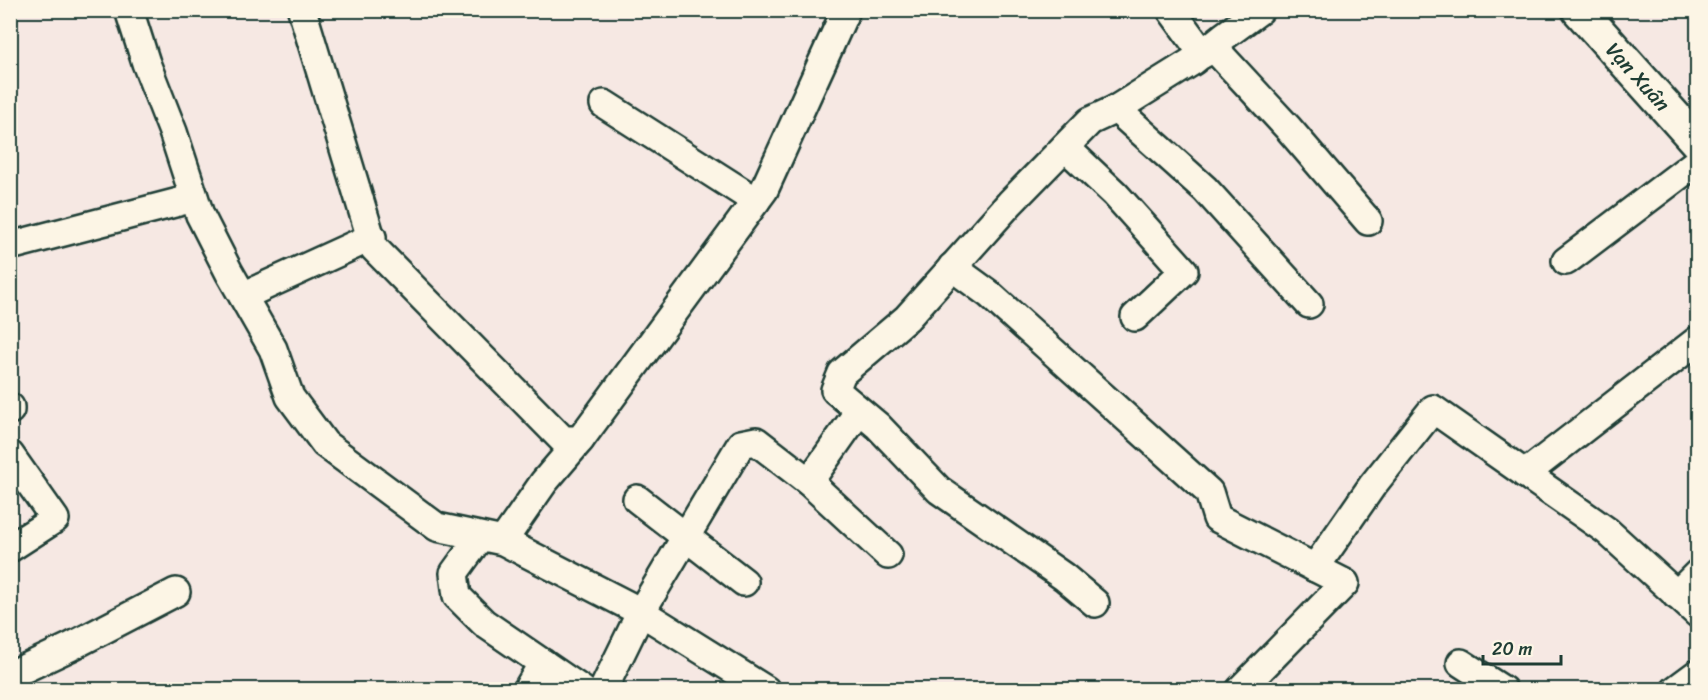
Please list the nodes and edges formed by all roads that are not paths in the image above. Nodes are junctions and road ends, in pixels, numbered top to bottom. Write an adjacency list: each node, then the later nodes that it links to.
1 (129, 10): 13 (street)
2 (303, 10): 16 (street)
3 (1171, 10): 7 (street)
4 (1260, 10): 7 (street)
5 (1579, 10): 10 (highway, Vạn Xuân)
6 (839, 14): 14 (street)
7 (1208, 50): 9 (street); 15 (street)
8 (604, 104): 14 (street)
9 (1116, 109): 11 (street); 21 (street)
10 (1698, 143)
11 (1065, 147): 19 (street); 22 (street)
12 (1698, 161): 18 (street)
13 (194, 198): 17 (street); 20 (street)
14 (756, 201): 25 (street)
15 (1368, 221)
16 (372, 237): 20 (street); 25 (street)
17 (10, 246)
18 (1566, 261)
19 (952, 267): 24 (street); 34 (street)
20 (243, 296): 31 (street)
21 (1309, 304)
22 (1135, 317)
23 (1698, 340): 27 (street)
24 (860, 411): 28 (street); 39 (street)
25 (580, 440): 31 (street)
26 (10, 454): 32 (street)
27 (1525, 474): 34 (street); 38 (street)
28 (809, 482): 30 (street); 33 (street)
29 (637, 499): 30 (street)
30 (686, 537): 36 (street); 40 (street)
31 (491, 539): 40 (street); 42 (street)
32 (10, 548)
33 (888, 555)
34 (1315, 568): 50 (street)
35 (1698, 573): 38 (street)
36 (744, 582)
37 (176, 592): 44 (street)
38 (1676, 595): 41 (street)
39 (1095, 603)
40 (641, 612): 48 (street); 49 (street)
41 (1698, 614)
42 (543, 663): 46 (street); 47 (street)
43 (1461, 663): 51 (street)
44 (10, 673)
45 (1698, 673): 52 (street)
46 (528, 690)
47 (582, 690)
48 (603, 690)
49 (766, 690)
50 (1240, 690)
51 (1503, 690)
52 (1675, 690)

